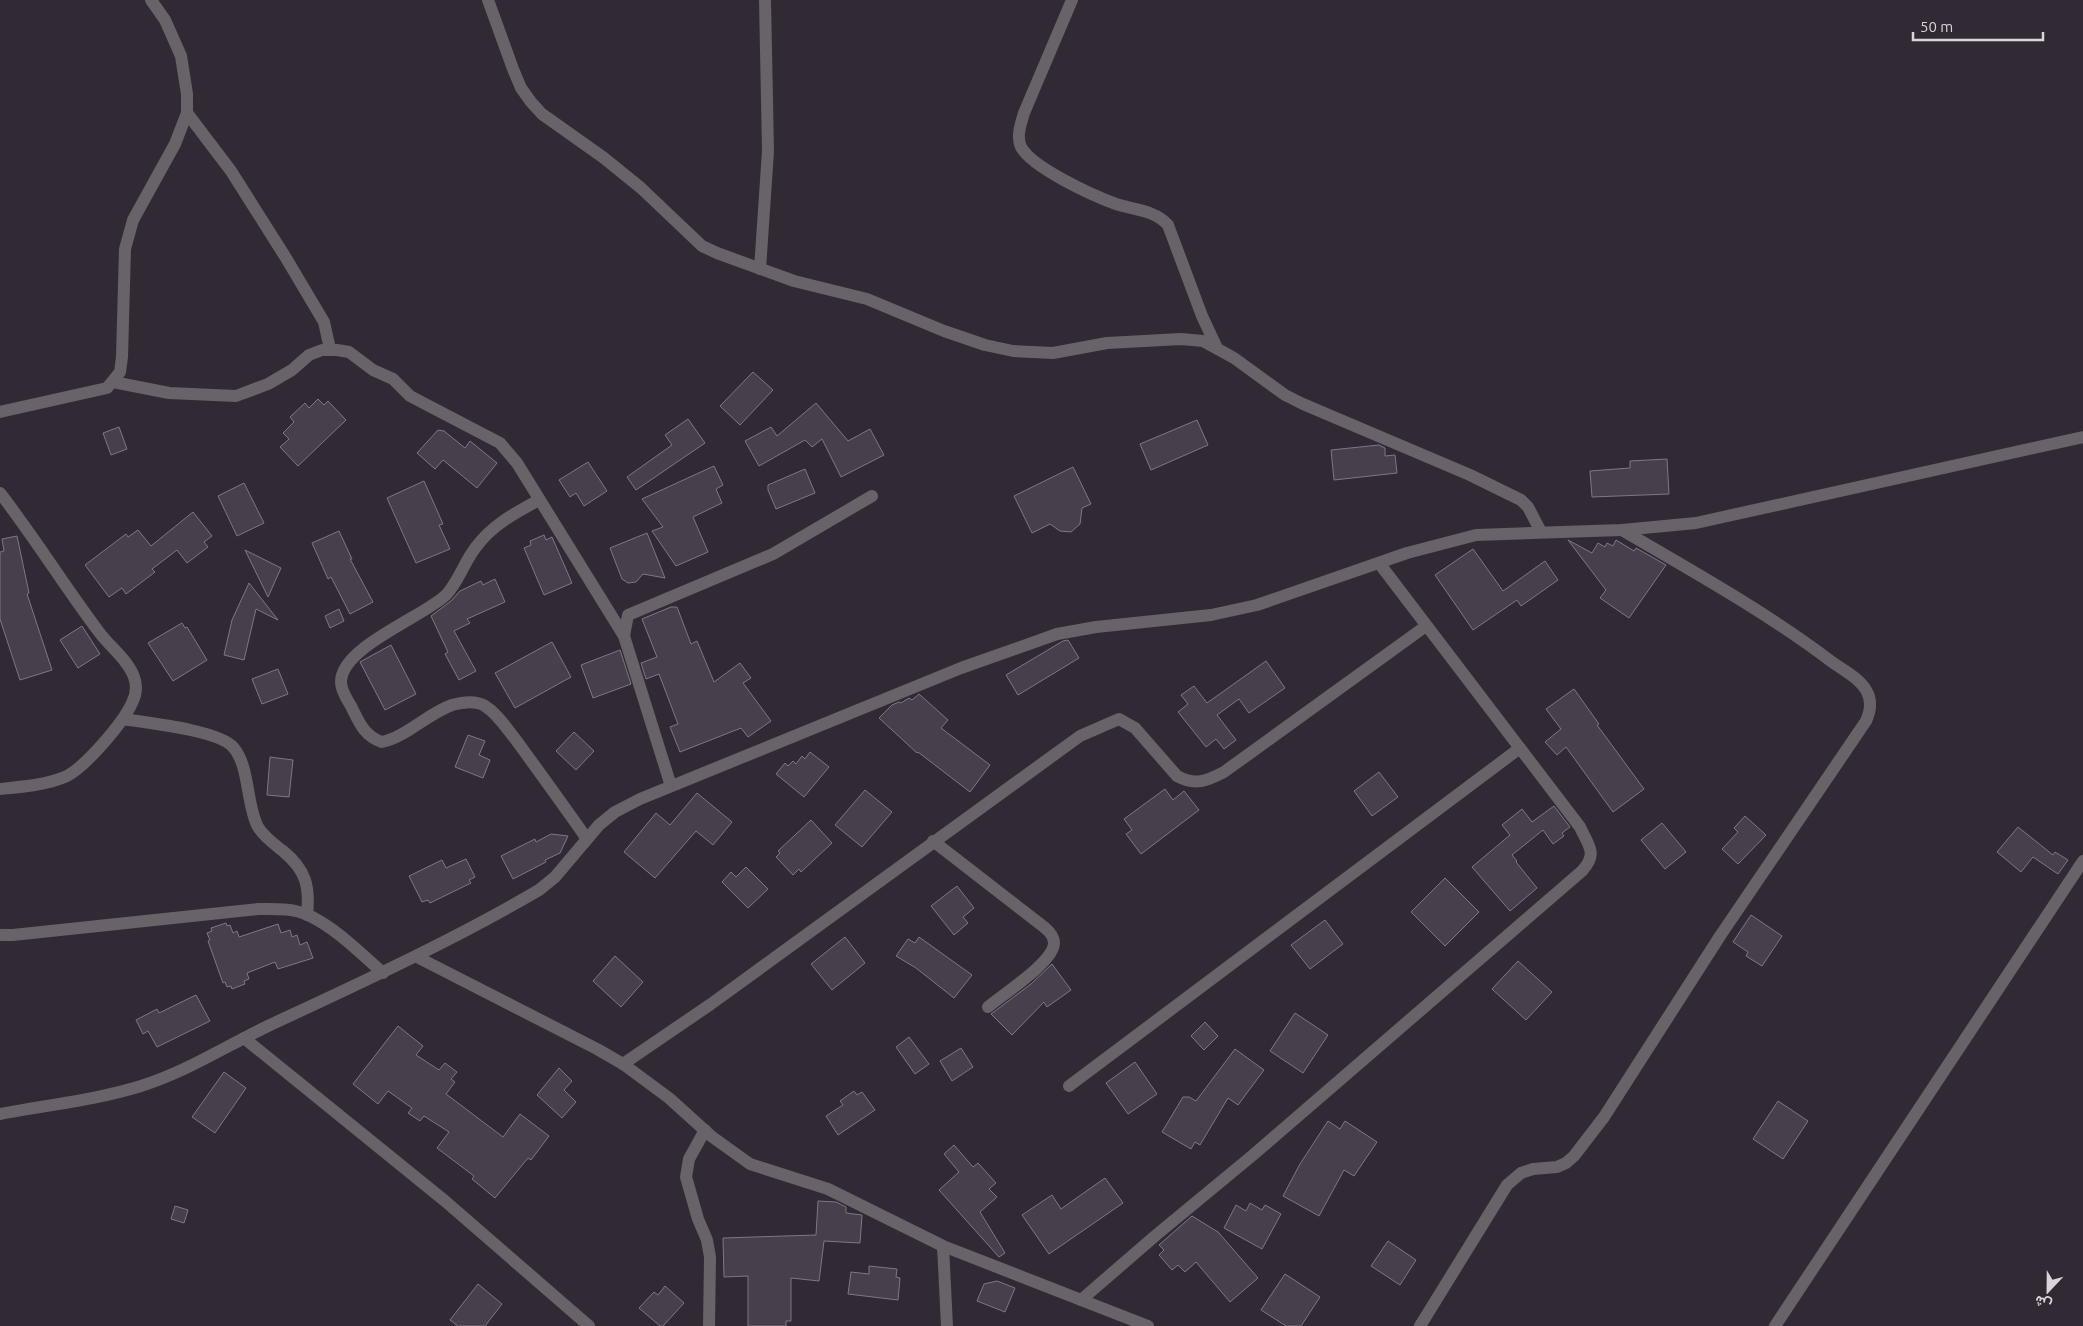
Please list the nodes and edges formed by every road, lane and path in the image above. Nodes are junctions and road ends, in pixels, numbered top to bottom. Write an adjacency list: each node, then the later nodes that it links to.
1 (151, 0): 5 (street)
2 (488, 0): 6 (street)
3 (765, 0): 6 (street)
4 (1072, 0): 7 (street)
5 (187, 113): 8 (street); 9 (street)
6 (760, 269): 7 (street)
7 (1217, 348): 16 (street)
8 (330, 349): 9 (street); 14 (street)
9 (113, 382): 10 (street)
10 (0, 412)
11 (2083, 438): 15 (street)
12 (0, 493): 20 (street)
13 (872, 496): 19 (street)
14 (539, 500): 19 (street); 24 (street)
15 (1622, 530): 16 (street); 43 (street)
16 (1541, 532): 17 (street)
17 (1380, 563): 18 (street); 22 (street)
18 (1426, 626): 21 (street); 25 (street)
19 (624, 636): 22 (street)
20 (123, 719): 23 (street); 27 (street)
21 (1520, 748): 34 (street); 38 (street)
22 (671, 786): 24 (street)
23 (0, 789)
24 (587, 839): 29 (street)
25 (933, 842): 31 (street); 33 (street)
26 (2083, 861): 44 (street)
27 (307, 915): 28 (street); 30 (street)
28 (0, 934)
29 (416, 957): 30 (street); 33 (street)
30 (383, 972): 32 (street)
31 (988, 1007)
32 (244, 1038): 35 (street); 39 (street)
33 (623, 1064): 36 (street)
34 (1069, 1086)
35 (0, 1114)
36 (705, 1130): 37 (street); 40 (street)
37 (943, 1246): 38 (street); 41 (street)
38 (1081, 1300): 42 (street)
39 (589, 1326)
40 (709, 1326)
41 (946, 1326)
42 (1148, 1326)
43 (1420, 1326)
44 (1775, 1326)

